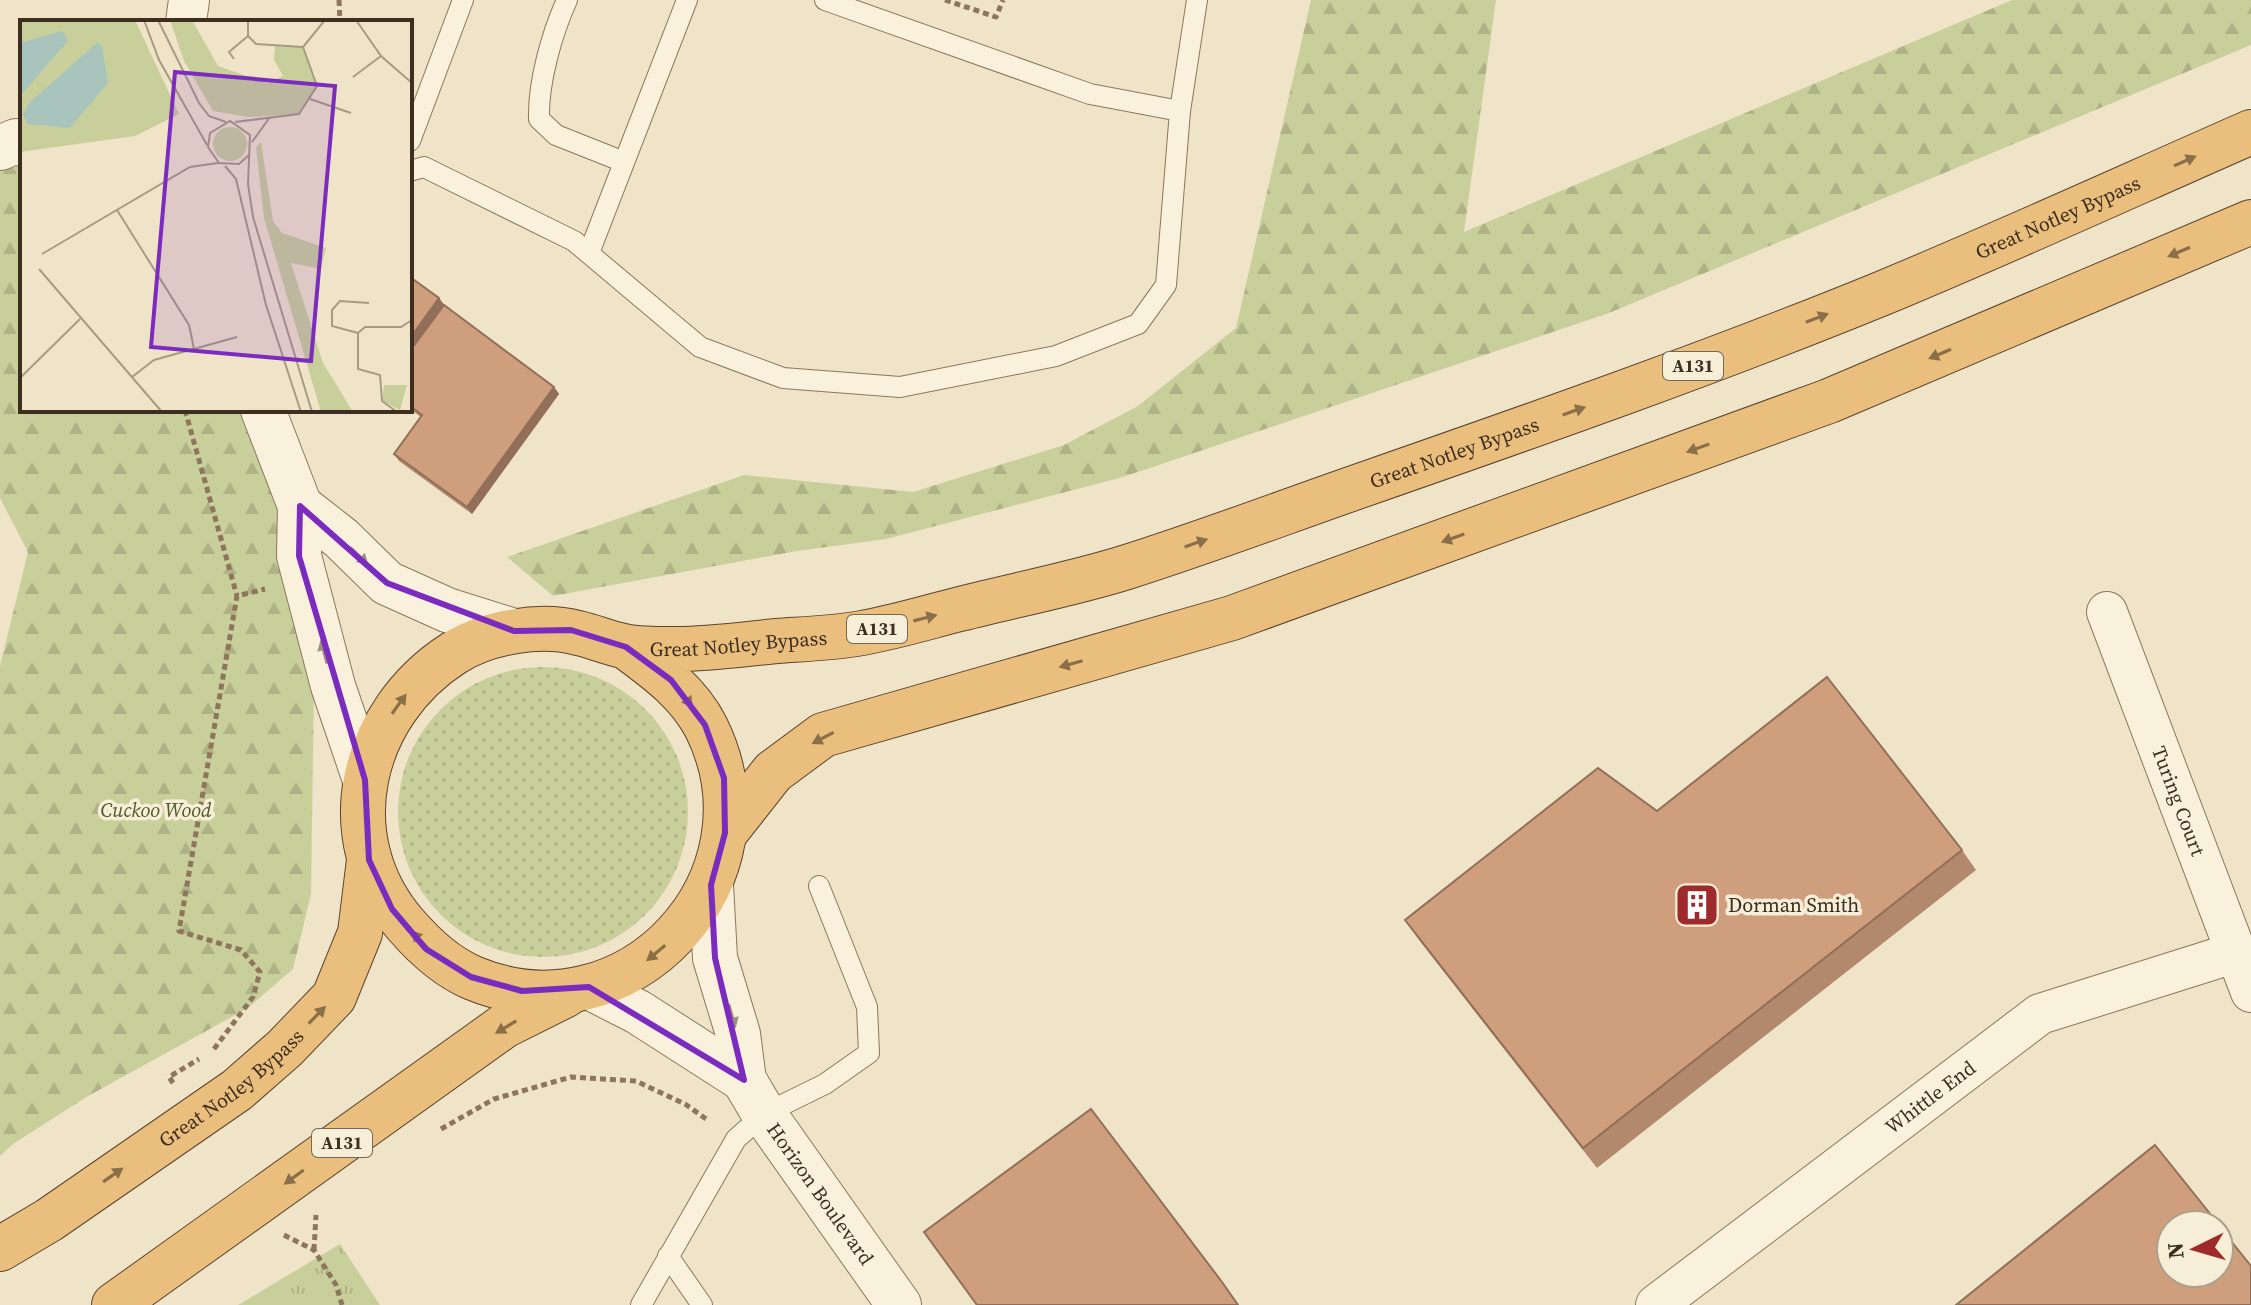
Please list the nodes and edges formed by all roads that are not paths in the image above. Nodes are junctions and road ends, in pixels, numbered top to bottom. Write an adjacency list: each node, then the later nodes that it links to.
1 (189, 0): 7 (street)
2 (463, 0): 10 (lane)
3 (567, 0): 13 (lane)
4 (687, 0): 13 (lane)
5 (825, 0): 8 (lane)
6 (1197, 0): 8 (lane)
7 (186, 20)
8 (1180, 111): 16 (lane)
9 (2251, 132): 21 (highway, Great Notley Bypass / A131, one-way to 9)
10 (412, 136)
11 (20, 143): 12 (street)
12 (0, 148)
13 (624, 162): 16 (lane)
14 (412, 170): 16 (lane)
15 (2251, 222): 23 (highway, one-way to 23)
16 (589, 253)
17 (264, 412): 18 (street)
18 (300, 506): 20 (street, one-way to 20); 22 (street, one-way to 18)
19 (2107, 612): 27 (street, Turing Court)
20 (514, 631): 21 (highway); 22 (highway, one-way to 20)
21 (626, 647): 23 (highway, one-way to 23)
22 (365, 780): 24 (highway)
23 (725, 833): 25 (highway)
24 (369, 860): 28 (highway, one-way to 24); 31 (highway, Great Notley Bypass, one-way to 24)
25 (711, 885): 28 (highway, one-way to 28); 30 (street, Horizon Boulevard, one-way to 30)
26 (819, 886): 30 (lane)
27 (2237, 952): 29 (street, Turing Court); 37 (street, Whittle End)
28 (582, 989): 30 (street, Horizon Boulevard); 33 (highway, A131, one-way to 33)
29 (2251, 992)
30 (748, 1111): 32 (lane); 36 (street, Horizon Boulevard)
31 (0, 1249)
32 (668, 1256): 34 (lane); 35 (lane)
33 (114, 1305)
34 (641, 1305)
35 (702, 1305)
36 (899, 1305)
37 (1656, 1305)

